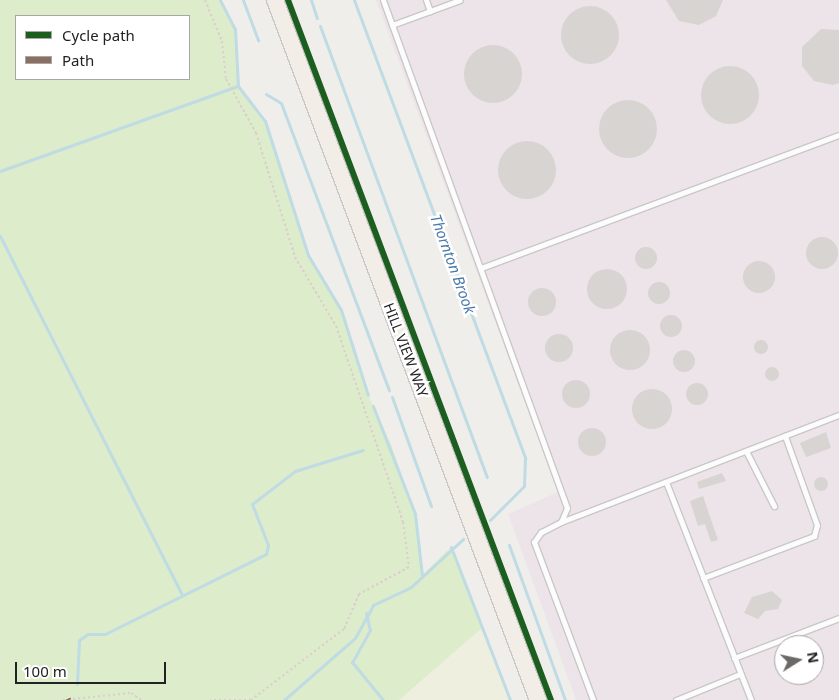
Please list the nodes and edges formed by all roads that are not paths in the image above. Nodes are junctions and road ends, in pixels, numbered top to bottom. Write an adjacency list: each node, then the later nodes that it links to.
1 (275, 0): 19 (main road, HILL VIEW WAY)
2 (382, 0): 6 (lane)
3 (426, 0): 5 (lane)
4 (460, 0): 5 (lane)
5 (430, 11): 6 (lane)
6 (392, 25): 8 (lane)
7 (839, 136): 8 (lane)
8 (480, 268): 14 (lane)
9 (839, 415): 10 (lane)
10 (785, 436): 11 (lane); 15 (lane)
11 (746, 451): 12 (lane); 13 (lane)
12 (666, 482): 14 (lane); 15 (lane)
13 (774, 506)
14 (561, 522): 20 (lane)
15 (703, 578): 17 (lane)
16 (839, 618): 17 (lane)
17 (734, 658): 18 (lane)
18 (740, 674): 21 (lane); 22 (lane)
19 (538, 700)
20 (593, 700)
21 (676, 700)
22 (751, 700)

